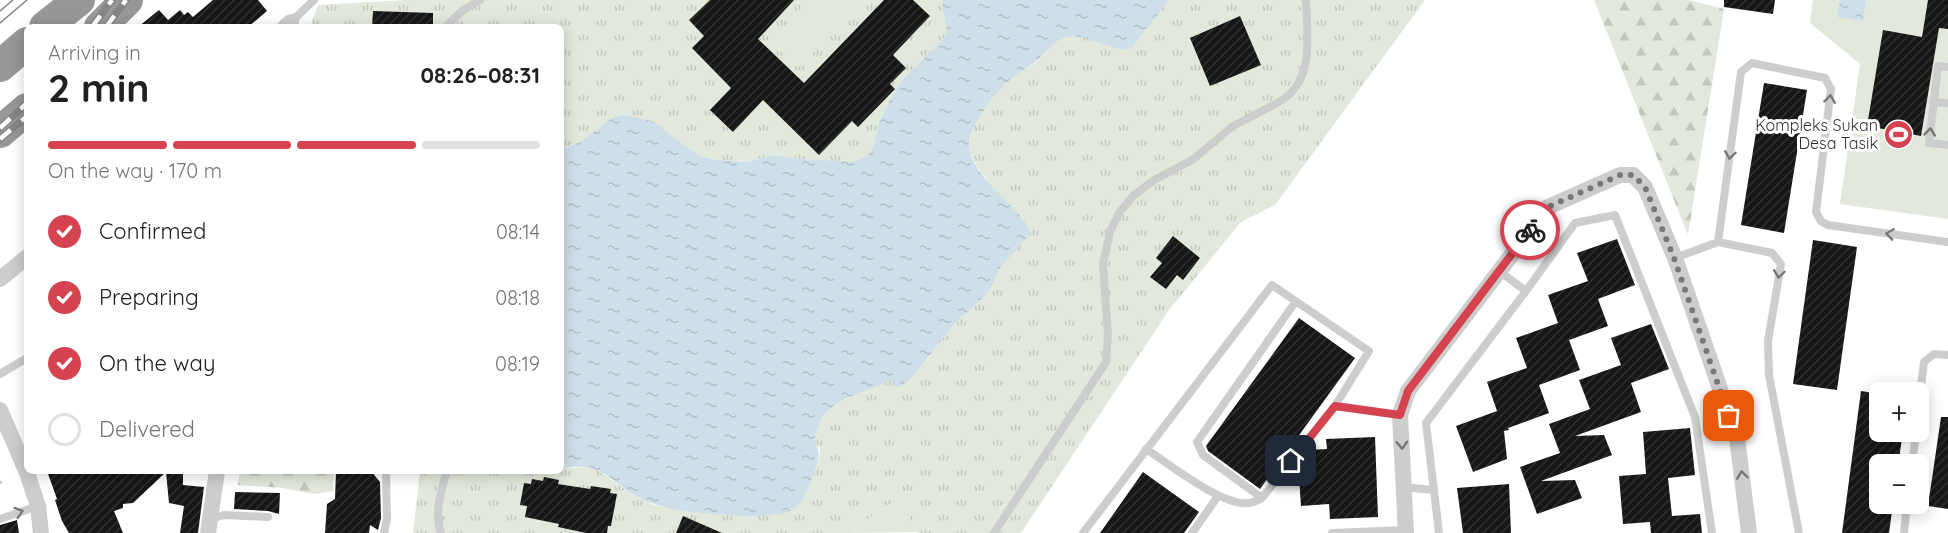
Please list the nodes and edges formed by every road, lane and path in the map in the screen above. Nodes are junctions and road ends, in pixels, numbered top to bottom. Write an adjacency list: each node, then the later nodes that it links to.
1 (79, 0): 6 (highway)
2 (127, 0): 7 (highway)
3 (314, 0): 8 (lane)
4 (480, 0): 9 (lane)
5 (1306, 0): 53 (lane)
6 (49, 24)
7 (103, 24)
8 (288, 24)
9 (448, 24)
10 (24, 46): 11 (highway)
11 (0, 66)
12 (1948, 67): 13 (lane)
13 (1933, 102): 14 (lane); 17 (lane, one-way to 13)
14 (1948, 103)
15 (24, 112): 16 (highway)
16 (0, 132)
17 (1948, 145)
18 (1718, 242): 19 (lane, one-way to 18); 20 (lane); 60 (lane, one-way to 60)
19 (1948, 242)
20 (1674, 258): 22 (street); 59 (street, one-way to 20)
21 (24, 259): 23 (street)
22 (1499, 272): 24 (lane); 32 (street)
23 (0, 279)
24 (1526, 291): 40 (lane); 58 (lane)
25 (1296, 301): 30 (lane); 33 (lane); 42 (lane)
26 (1948, 356): 29 (lane)
27 (24, 360): 28 (lane)
28 (0, 374)
29 (1922, 382)
30 (1335, 406): 32 (lane); 42 (lane)
31 (0, 410): 34 (street)
32 (1400, 415): 39 (street, one-way to 39)
33 (1146, 449): 41 (lane); 54 (lane)
34 (24, 466)
35 (27, 474): 43 (street)
36 (217, 474): 47 (street)
37 (386, 474): 51 (lane)
38 (446, 474): 52 (lane)
39 (1403, 487): 40 (lane); 48 (street)
40 (1434, 490): 57 (lane)
41 (1218, 496): 42 (lane); 55 (lane)
42 (1262, 498)
43 (38, 506): 46 (lane, one-way to 43); 50 (street)
44 (1906, 514): 61 (lane)
45 (268, 517): 47 (lane)
46 (0, 519)
47 (209, 526)
48 (1405, 531): 49 (lane)
49 (1374, 532): 56 (lane)
50 (41, 533)
51 (384, 533)
52 (441, 533)
53 (994, 533)
54 (1083, 533)
55 (1192, 533)
56 (1332, 533)
57 (1439, 533)
58 (1712, 533)
59 (1749, 533)
60 (1799, 533)
61 (1904, 533)

